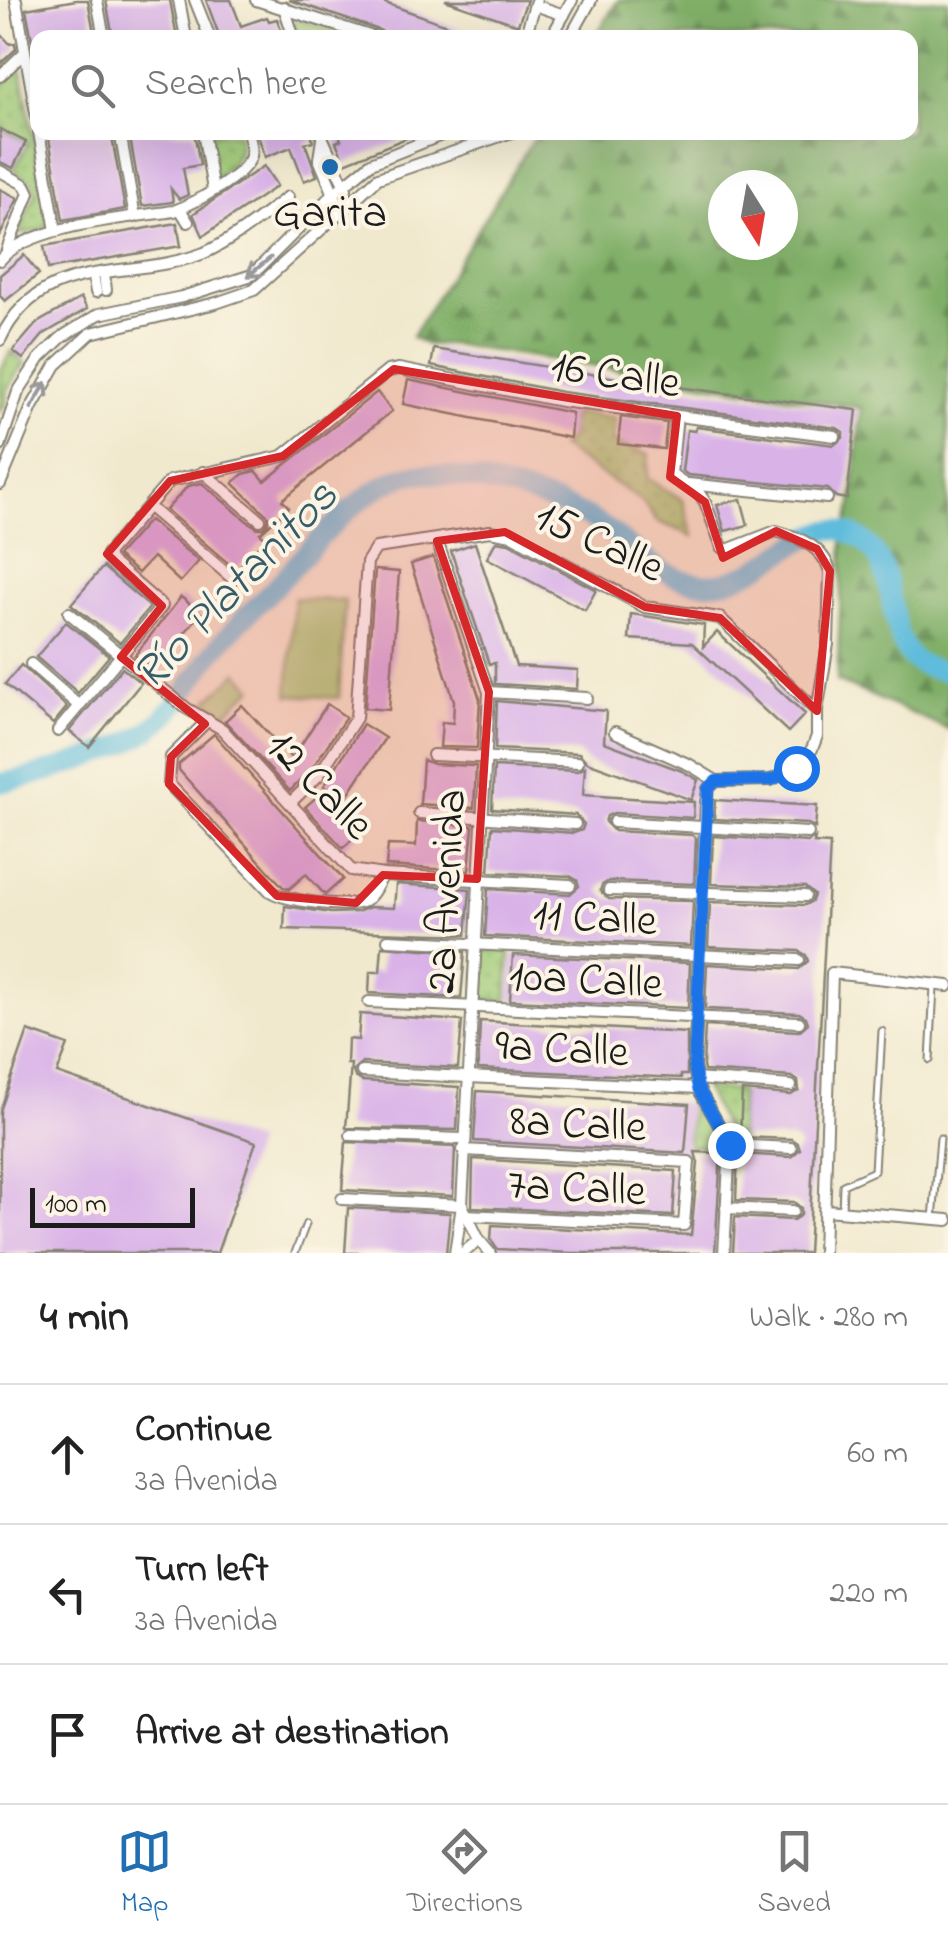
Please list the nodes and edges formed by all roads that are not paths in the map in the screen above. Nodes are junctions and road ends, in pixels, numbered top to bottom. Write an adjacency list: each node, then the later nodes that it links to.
1 (16, 0): 19 (street)
2 (98, 0): 12 (street)
3 (179, 0): 13 (street)
4 (195, 0): 14 (street)
5 (256, 0): 9 (street)
6 (591, 0): 10 (street)
7 (536, 3): 8 (street); 11 (street)
8 (567, 5): 10 (street); 17 (street)
9 (284, 7): 15 (street); 16 (street)
10 (580, 19): 18 (street)
11 (529, 24)
12 (103, 30)
13 (185, 30)
14 (207, 30)
15 (291, 30)
16 (352, 30)
17 (556, 30)
18 (574, 30)
19 (25, 52): 20 (street); 21 (street)
20 (0, 76)
21 (30, 80)
22 (40, 140): 40 (street)
23 (121, 140): 38 (street)
24 (204, 140): 32 (street)
25 (250, 140): 32 (street)
26 (321, 140): 33 (street)
27 (325, 140): 31 (street)
28 (428, 140): 31 (street)
29 (488, 140): 35 (street)
30 (0, 171): 43 (street)
31 (344, 184): 33 (street); 35 (street)
32 (213, 190): 36 (street)
33 (333, 194): 37 (street); 45 (street, one-way to 45)
34 (288, 197): 44 (street)
35 (352, 200): 37 (street)
36 (180, 209): 38 (street); 39 (street)
37 (341, 209): 46 (street)
38 (135, 217): 40 (street)
39 (188, 222)
40 (56, 231): 41 (street)
41 (29, 238): 42 (street); 43 (street)
42 (36, 250)
43 (4, 255)
44 (99, 274): 45 (street); 47 (street)
45 (105, 313): 46 (street); 50 (street)
46 (110, 328): 51 (street, one-way to 46)
47 (0, 340)
48 (677, 416): 49 (street, 16 Calle); 53 (street, 16 Calle); 54 (street)
49 (835, 436)
50 (0, 445): 51 (street)
51 (15, 454): 52 (street)
52 (3, 468): 55 (street)
53 (202, 472): 57 (street); 58 (street)
54 (682, 483): 56 (street); 67 (street)
55 (0, 484)
56 (827, 498)
57 (150, 507): 60 (street); 62 (street)
58 (260, 520)
59 (437, 541): 64 (street, 2a Avenida); 67 (street, 15 Calle); 75 (street, 15 Calle)
60 (233, 579)
61 (69, 613): 62 (street, 12 Calle)
62 (121, 657): 66 (street); 68 (street, 12 Calle)
63 (31, 664): 66 (street)
64 (489, 692): 65 (street); 72 (street, 2a Avenida)
65 (587, 698)
66 (79, 706): 69 (street)
67 (818, 711): 74 (street)
68 (208, 720): 75 (street, 12 Calle); 82 (street)
69 (58, 731)
70 (616, 732): 74 (street)
71 (433, 755): 72 (street)
72 (485, 757): 73 (street); 77 (street, 2a Avenida)
73 (578, 762)
74 (716, 781): 80 (street)
75 (290, 803): 82 (street, 12 Calle)
76 (420, 813): 77 (street)
77 (483, 817): 79 (street); 83 (street, 2a Avenida)
78 (614, 822): 80 (street)
79 (574, 824)
80 (705, 828): 81 (street); 86 (street)
81 (808, 833)
82 (383, 875): 83 (street, 12 Calle)
83 (477, 879): 84 (street, 12 Calle); 89 (street, 2a Avenida)
84 (570, 885)
85 (608, 890): 86 (street)
86 (700, 892): 87 (street); 90 (street)
87 (805, 896)
88 (388, 940): 89 (street, 11 Calle)
89 (474, 944): 90 (street, 11 Calle); 95 (street, 2a Avenida)
90 (699, 955): 91 (street, 11 Calle); 96 (street)
91 (799, 960)
92 (934, 984): 93 (street); 99 (lane); 113 (street)
93 (948, 986)
94 (370, 1002): 95 (street, 10a Calle)
95 (472, 1006): 96 (street, 10a Calle); 101 (street, 2a Avenida)
96 (696, 1017): 97 (street, 10a Calle); 102 (street)
97 (800, 1022)
98 (882, 1031): 114 (lane)
99 (930, 1060)
100 (362, 1072): 101 (street, 9a Calle)
101 (468, 1076): 102 (street, 9a Calle); 106 (street, 2a Avenida)
102 (697, 1084): 103 (street, 9a Calle); 107 (street)
103 (791, 1086)
104 (351, 1134): 106 (street, 8a Calle)
105 (940, 1138): 115 (lane)
106 (463, 1144): 111 (street, 2a Avenida); 118 (street, 8a Calle)
107 (730, 1145): 108 (street); 110 (street)
108 (791, 1148)
109 (342, 1199): 111 (street, 7a Calle)
110 (726, 1208): 112 (street); 123 (street)
111 (464, 1210): 118 (street, 7a Calle); 119 (street); 121 (street, 2a Avenida)
112 (793, 1210)
113 (825, 1210): 114 (street); 124 (street)
114 (842, 1211): 115 (street)
115 (933, 1219): 116 (street)
116 (948, 1220)
117 (306, 1224): 120 (lane)
118 (684, 1225)
119 (478, 1240): 121 (street); 122 (street)
120 (295, 1253)
121 (459, 1253)
122 (490, 1253)
123 (724, 1253)
124 (822, 1253)

